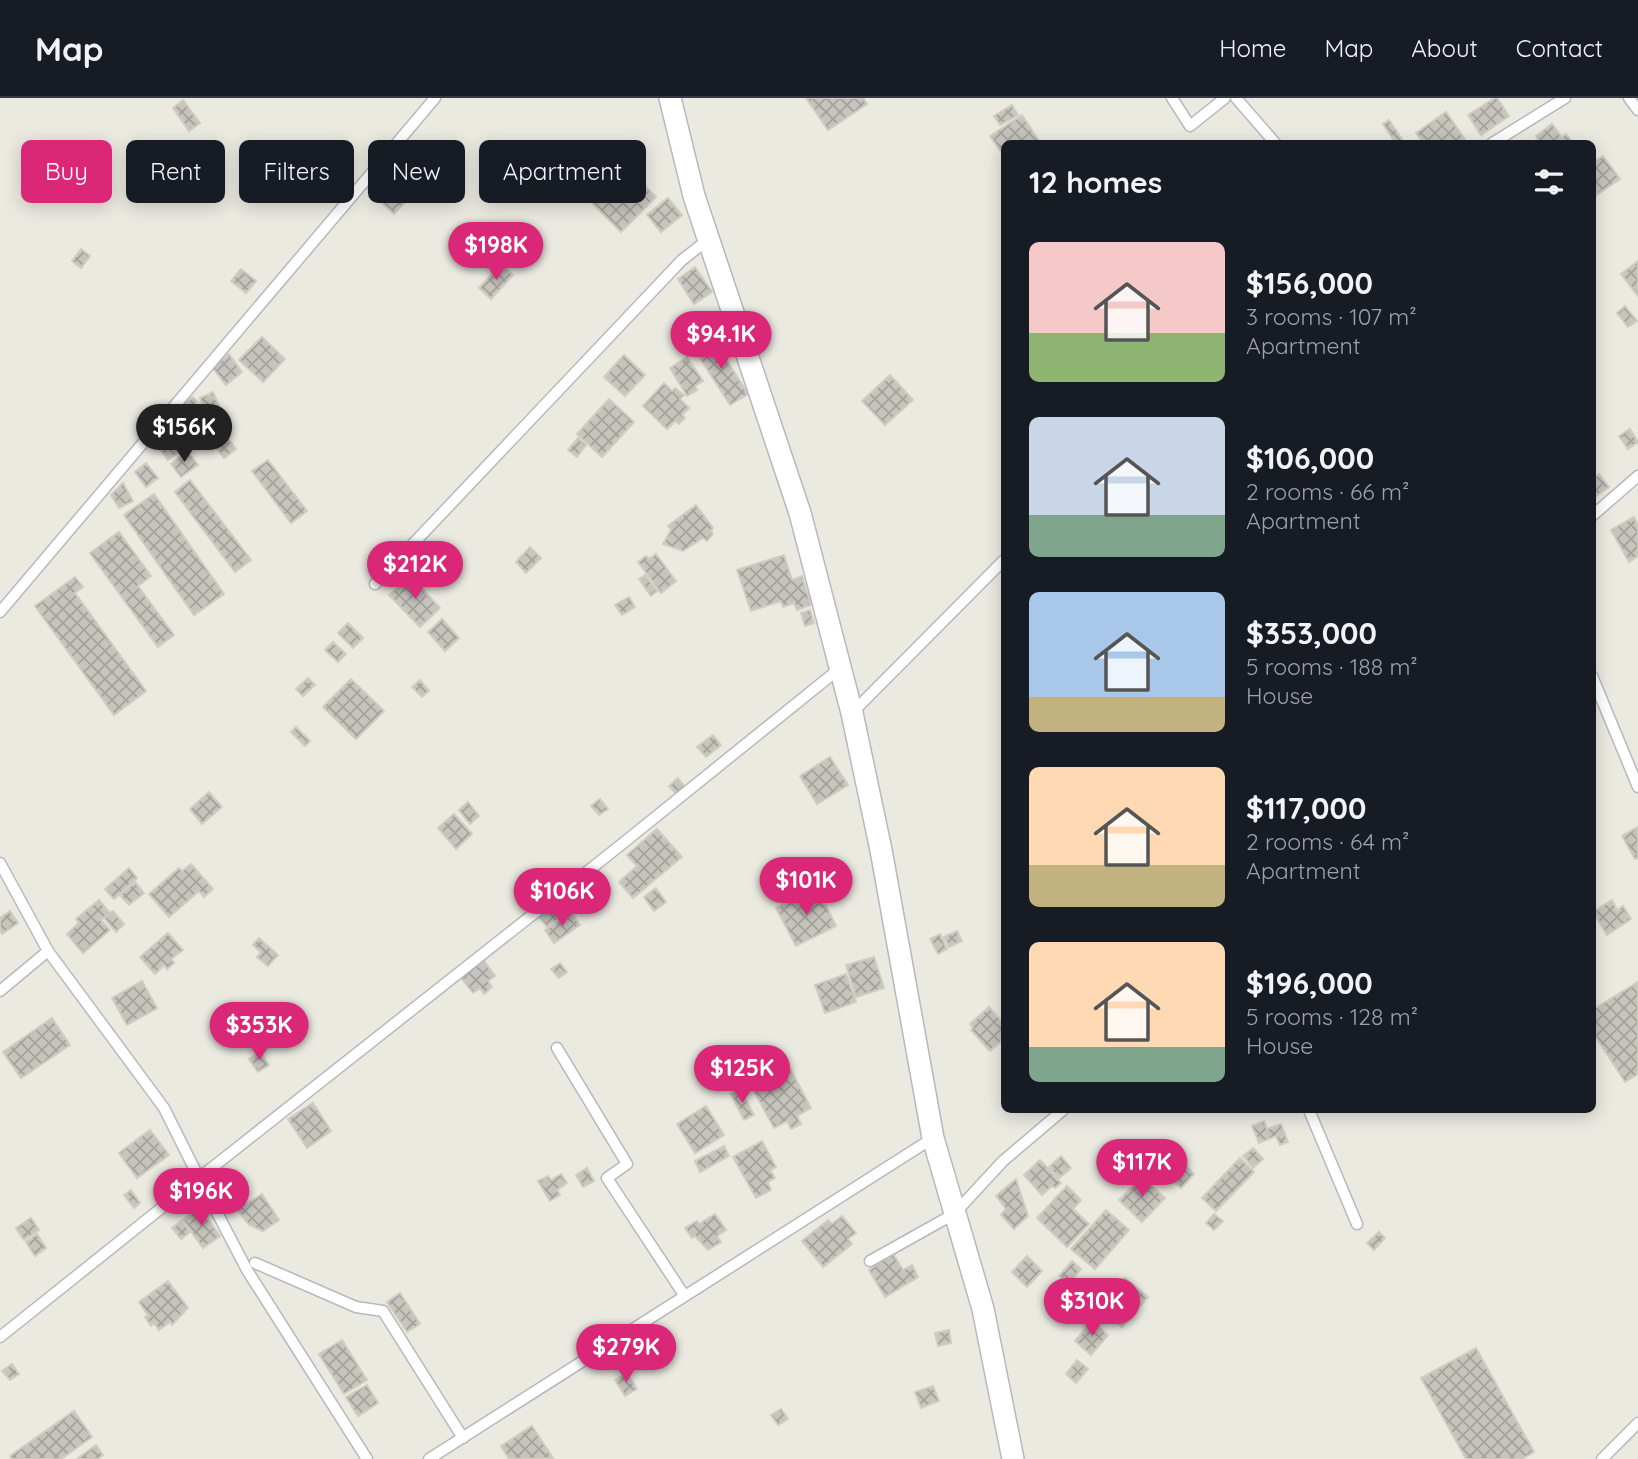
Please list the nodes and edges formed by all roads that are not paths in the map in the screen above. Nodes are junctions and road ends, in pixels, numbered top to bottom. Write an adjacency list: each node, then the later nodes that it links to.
1 (435, 98): 16 (lane)
2 (670, 98): 11 (street)
3 (1172, 98): 4 (lane)
4 (1225, 98)
5 (1236, 98): 9 (lane)
6 (1565, 98): 10 (lane)
7 (1629, 98): 8 (lane)
8 (1638, 110)
9 (1273, 140)
10 (1497, 140)
11 (709, 239): 15 (lane); 17 (street)
12 (1638, 477): 13 (lane)
13 (1596, 513)
14 (1001, 563): 19 (lane)
15 (375, 584)
16 (0, 612)
17 (839, 668): 19 (street); 28 (lane)
18 (1596, 686): 20 (lane)
19 (852, 713): 27 (street)
20 (1638, 787)
21 (0, 863): 22 (lane)
22 (48, 951): 23 (lane); 28 (lane)
23 (0, 991)
24 (557, 1048): 33 (lane)
25 (1059, 1113): 29 (lane)
26 (1310, 1113): 30 (lane)
27 (933, 1138): 29 (street); 33 (lane)
28 (200, 1178): 34 (lane); 38 (lane)
29 (954, 1214): 31 (lane); 37 (street)
30 (1357, 1224)
31 (870, 1261)
32 (255, 1263): 36 (lane)
33 (684, 1295): 36 (lane)
34 (0, 1337)
35 (1638, 1423): 40 (lane)
36 (463, 1438): 39 (lane)
37 (1008, 1456)
38 (367, 1459)
39 (429, 1459)
40 (1602, 1459)

